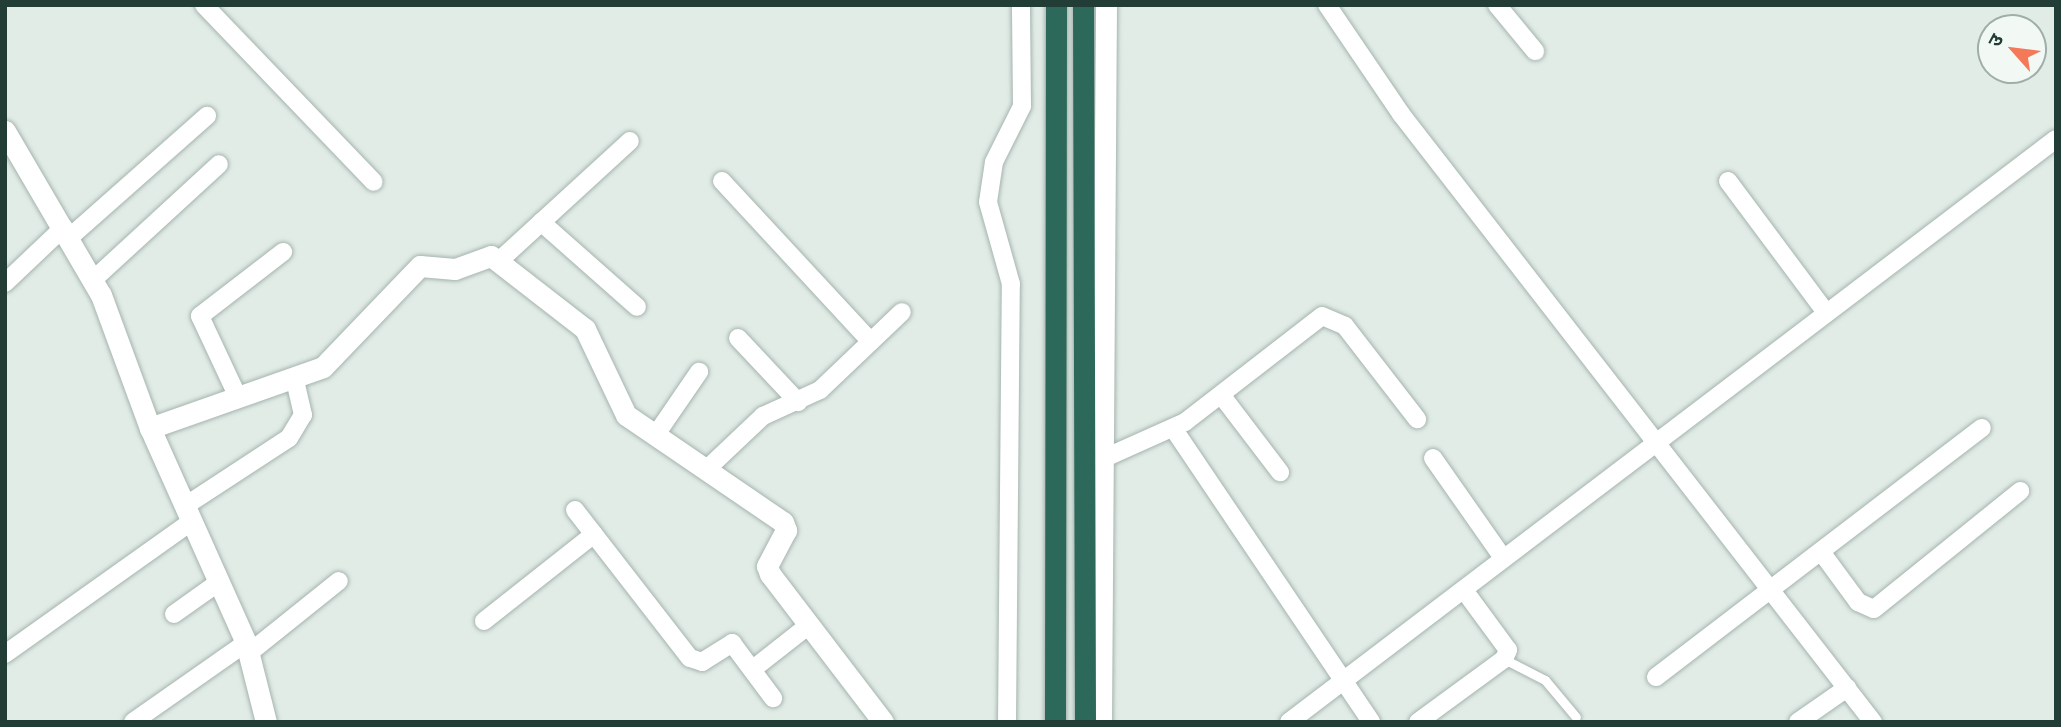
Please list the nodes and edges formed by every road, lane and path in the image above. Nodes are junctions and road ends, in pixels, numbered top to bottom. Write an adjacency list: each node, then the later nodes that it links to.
1 (204, 5): 16 (street)
2 (1021, 5): 68 (street)
3 (1056, 5): 69 (highway)
4 (1083, 5): 70 (highway)
5 (1106, 5): 40 (street)
6 (1327, 5): 38 (street)
7 (1497, 5): 8 (street)
8 (1535, 51)
9 (207, 116): 18 (street)
10 (5, 131): 18 (street)
11 (2056, 139): 24 (street)
12 (630, 141): 17 (street)
13 (219, 164): 21 (street)
14 (722, 181): 27 (street)
15 (1728, 181): 24 (street)
16 (374, 182)
17 (541, 222): 20 (street); 23 (street)
18 (67, 232): 21 (street); 22 (street)
19 (284, 252): 30 (street)
20 (500, 260): 29 (street); 37 (street)
21 (93, 280): 34 (street)
22 (5, 283)
23 (637, 307)
24 (1824, 310): 38 (street)
25 (902, 312): 27 (street)
26 (738, 338): 32 (street)
27 (871, 342): 32 (street)
28 (699, 372): 37 (street)
29 (295, 379): 30 (street); 45 (street)
30 (236, 393): 34 (street)
31 (1222, 396): 33 (street); 35 (street); 42 (street)
32 (798, 402): 41 (street)
33 (1417, 419)
34 (150, 428): 45 (street)
35 (1173, 428): 40 (street); 61 (street)
36 (1982, 428): 47 (street)
37 (655, 436): 41 (street)
38 (1655, 442): 48 (street); 52 (street)
39 (1433, 458): 48 (street)
40 (1100, 460): 71 (street)
41 (708, 468): 55 (street)
42 (1280, 472)
43 (2020, 491): 47 (street)
44 (575, 510): 46 (street)
45 (188, 514): 50 (street); 57 (street)
46 (594, 534): 54 (street); 59 (street)
47 (1822, 553): 52 (street)
48 (1503, 558): 51 (street)
49 (339, 581): 56 (street)
50 (219, 582): 53 (street); 56 (street)
51 (1464, 590): 58 (street); 61 (street)
52 (1771, 591): 60 (street); 62 (street)
53 (174, 614)
54 (484, 621)
55 (809, 625): 59 (street); 65 (street)
56 (247, 648): 66 (street); 67 (street)
57 (5, 654)
58 (1504, 659): 64 (lane); 74 (street)
59 (753, 669): 63 (street)
60 (1656, 677)
61 (1346, 683): 72 (street); 73 (street)
62 (1846, 688): 75 (street); 76 (street)
63 (773, 698)
64 (1576, 717)
65 (878, 720)
66 (133, 722)
67 (266, 722)
68 (1007, 722)
69 (1055, 722)
70 (1085, 722)
71 (1101, 722)
72 (1289, 722)
73 (1371, 722)
74 (1418, 722)
75 (1798, 722)
76 (1873, 722)

